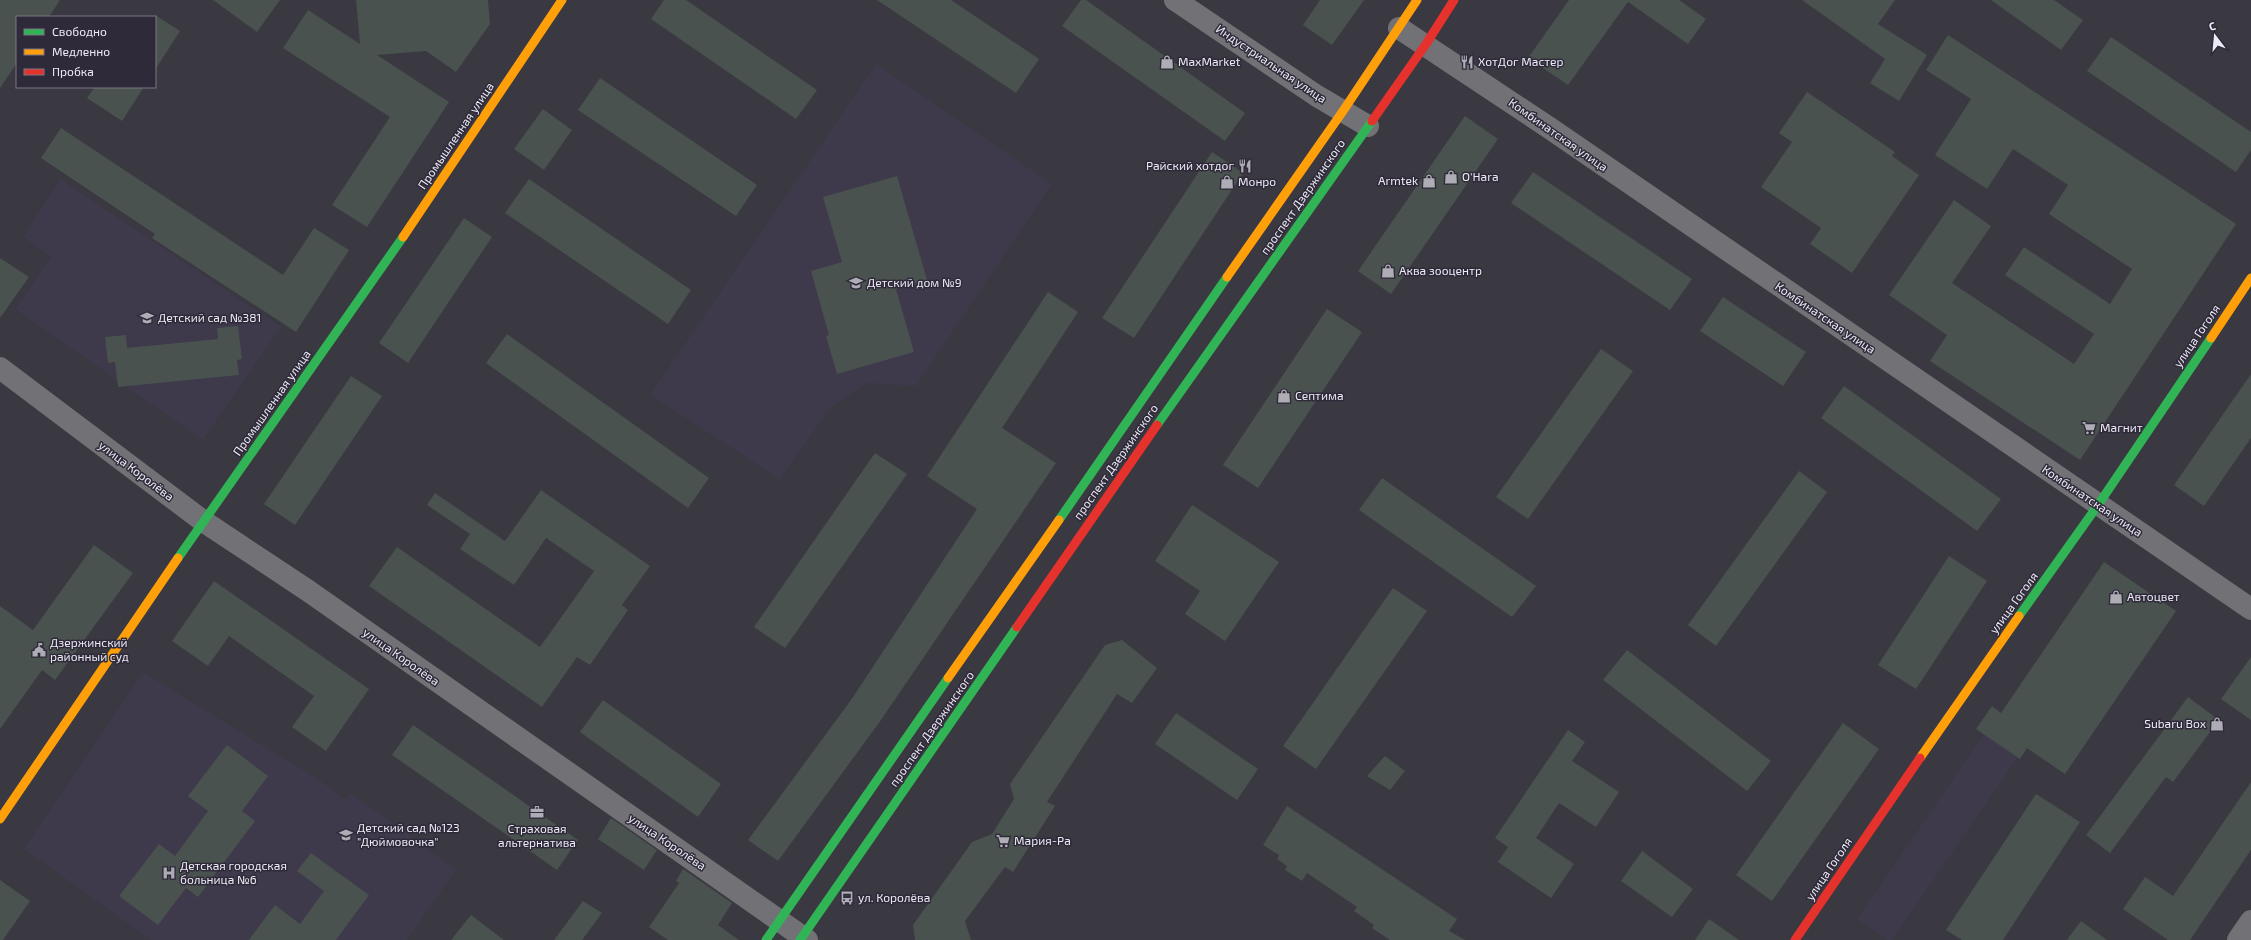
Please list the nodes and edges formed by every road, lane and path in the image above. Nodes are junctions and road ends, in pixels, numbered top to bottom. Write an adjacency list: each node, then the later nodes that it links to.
1 (562, 0): 12 (main road, Промышленная улица)
2 (1175, 0): 7 (street, Индустриальная улица)
3 (1417, 0): 5 (main road, проспект Дзержинского)
4 (1454, 0): 6 (main road, проспект Дзержинского)
5 (1399, 28): 6 (street, Комбинатская улица); 7 (main road, проспект Дзержинского)
6 (1426, 44): 8 (main road, проспект Дзержинского); 11 (street, Комбинатская улица)
7 (1343, 111): 8 (street, Индустриальная улица); 16 (main road, проспект Дзержинского)
8 (1368, 126): 17 (main road, проспект Дзержинского)
9 (2251, 278): 11 (main road, улица Гоголя)
10 (0, 368): 12 (street, улица Королёва)
11 (2098, 505): 13 (street, Комбинатская улица); 19 (main road, улица Гоголя)
12 (203, 521): 14 (main road, Промышленная улица); 16 (street, улица Королёва)
13 (2251, 609)
14 (0, 819)
15 (2251, 921): 20 (street)
16 (780, 922): 17 (street, улица Королёва); 18 (main road, проспект Дзержинского)
17 (803, 939)
18 (766, 940)
19 (1795, 940)
20 (2238, 940)

